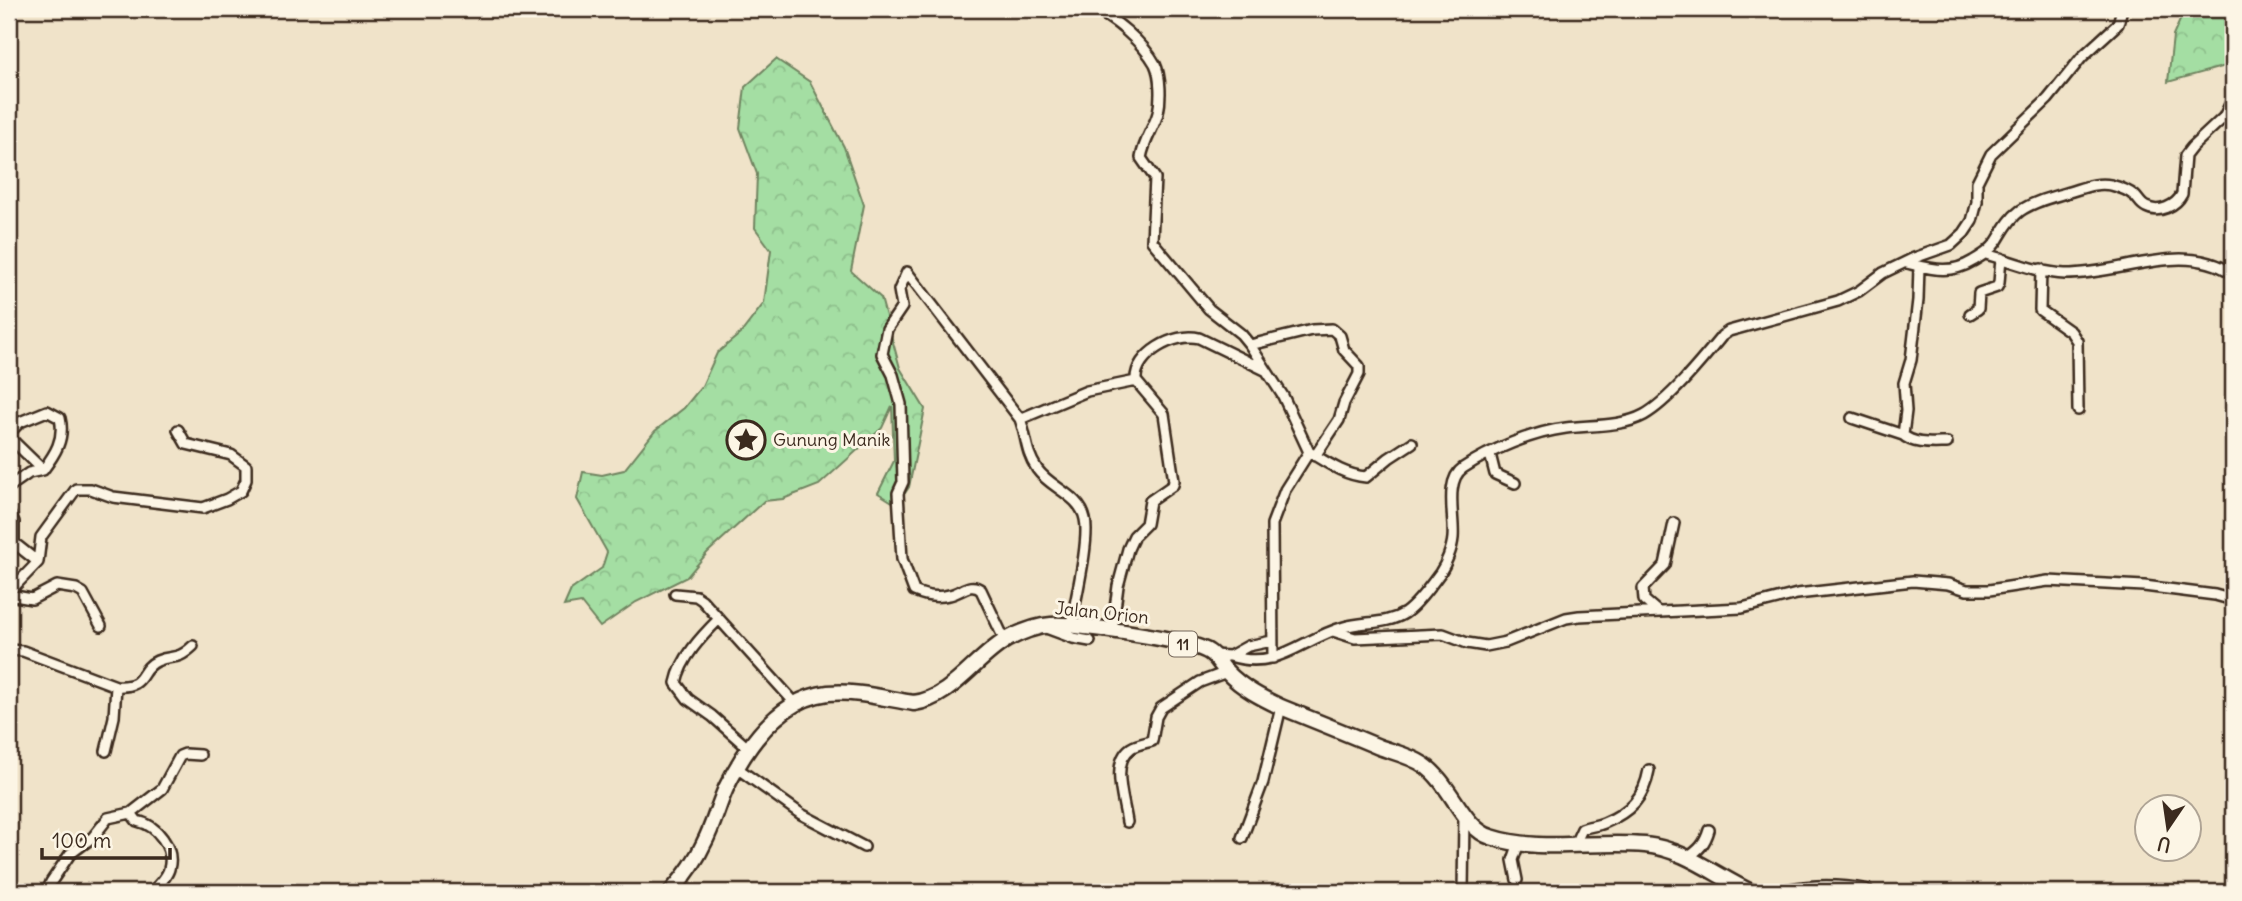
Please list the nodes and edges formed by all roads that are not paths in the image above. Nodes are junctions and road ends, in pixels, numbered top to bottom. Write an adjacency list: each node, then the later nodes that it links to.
1 (1091, 9): 11 (street)
2 (2122, 9): 6 (street)
3 (2233, 98): 4 (street)
4 (1986, 254): 5 (street); 7 (street)
5 (2001, 258): 8 (street); 10 (street)
6 (1907, 263): 7 (street); 23 (street)
7 (1919, 266): 19 (street)
8 (2041, 269): 9 (street); 14 (street)
9 (2233, 274)
10 (1970, 314)
11 (1250, 345): 12 (street); 22 (street)
12 (1268, 372): 13 (street); 22 (street)
13 (1136, 381): 16 (street); 39 (street)
14 (2078, 410)
15 (1852, 418): 19 (street)
16 (1020, 419): 38 (street); 42 (street)
17 (178, 430): 30 (street)
18 (9, 435): 24 (street); 24 (street)
19 (1903, 435): 21 (street)
20 (1412, 443): 22 (street)
21 (1947, 443)
22 (1312, 454): 43 (street)
23 (1490, 454): 25 (street); 40 (street)
24 (43, 470): 26 (street)
25 (1515, 483)
26 (9, 487)
27 (9, 513): 29 (street)
28 (1674, 523): 34 (street)
29 (11, 544): 30 (street)
30 (38, 562): 31 (street)
31 (9, 594): 36 (street)
32 (675, 594): 35 (street)
33 (2233, 600): 34 (street)
34 (1658, 612): 40 (street)
35 (719, 619): 51 (street); 53 (street)
36 (101, 625)
37 (1041, 626): 38 (highway, Jalan Orion / 11); 41 (street); 42 (highway, Jalan Orion / 11)
38 (1071, 626): 39 (highway, Jalan Orion / 11)
39 (1112, 631): 46 (highway, Jalan Orion / 11)
40 (1333, 631): 48 (street)
41 (1090, 640)
42 (1005, 641): 51 (highway, Jalan Orion / 11)
43 (1272, 641): 47 (street); 48 (street)
44 (193, 646): 50 (street)
45 (9, 650): 50 (street)
46 (1212, 654): 47 (street); 49 (highway, 11)
47 (1230, 656): 48 (street)
48 (1273, 659)
49 (1227, 673): 52 (highway, 11); 60 (street)
50 (116, 685): 54 (street)
51 (794, 703): 53 (highway, Jalan Orion / 11)
52 (1280, 707): 59 (highway, 11); 62 (street)
53 (749, 749): 56 (highway, Jalan Orion / 11)
54 (106, 751)
55 (200, 755): 58 (street)
56 (737, 768): 65 (street); 70 (highway, Jalan Orion / 11)
57 (1649, 770): 64 (street)
58 (131, 813): 68 (street); 69 (street)
59 (1464, 816): 63 (highway, 11); 71 (street)
60 (1126, 822)
61 (1709, 830): 66 (street)
62 (1242, 838)
63 (1519, 843): 64 (highway, 11); 67 (street)
64 (1574, 846): 66 (highway, 11)
65 (864, 847)
66 (1687, 858): 72 (highway, 11)
67 (1517, 880)
68 (47, 892)
69 (152, 892)
70 (671, 892)
71 (1463, 892)
72 (1751, 892)
73 (1787, 892): 74 (highway)
74 (1866, 892)

